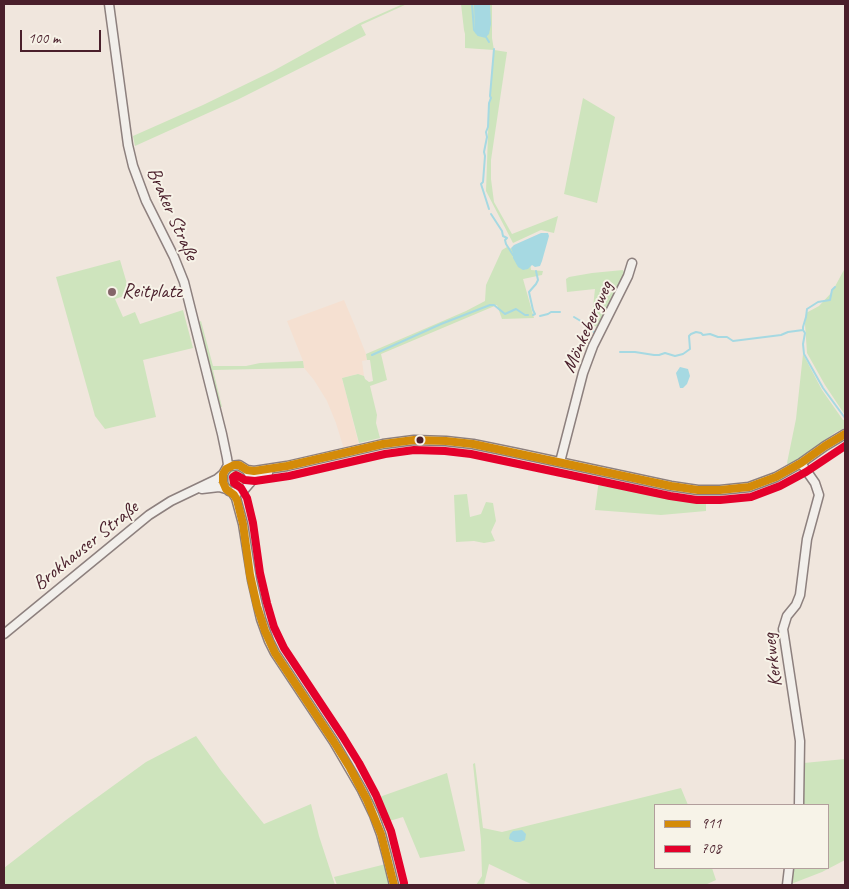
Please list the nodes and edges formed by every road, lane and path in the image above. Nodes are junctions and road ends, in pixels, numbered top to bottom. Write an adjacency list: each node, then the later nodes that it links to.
1 (109, 4): 3 (street, Braker Straße)
2 (632, 263): 5 (street, Mönkebergweg)
3 (222, 434): 7 (street, Braker Straße); 10 (street, Braker Straße)
4 (845, 434): 6 (street)
5 (560, 462): 6 (street); 8 (street)
6 (801, 462): 17 (street, Kerkweg)
7 (239, 465): 9 (street); 10 (street)
8 (287, 466): 9 (street); 11 (street)
9 (247, 470): 11 (street)
10 (225, 472): 12 (street); 14 (street, Brokhauser Straße)
11 (250, 483): 13 (street)
12 (229, 490): 13 (street); 14 (street, Brokhauser Straße); 15 (street)
13 (244, 490): 15 (street)
14 (193, 491): 16 (street, Brokhauser Straße)
15 (243, 524): 19 (street)
16 (4, 634)
17 (798, 804)
18 (789, 869): 20 (street)
19 (394, 885)
20 (787, 885)

